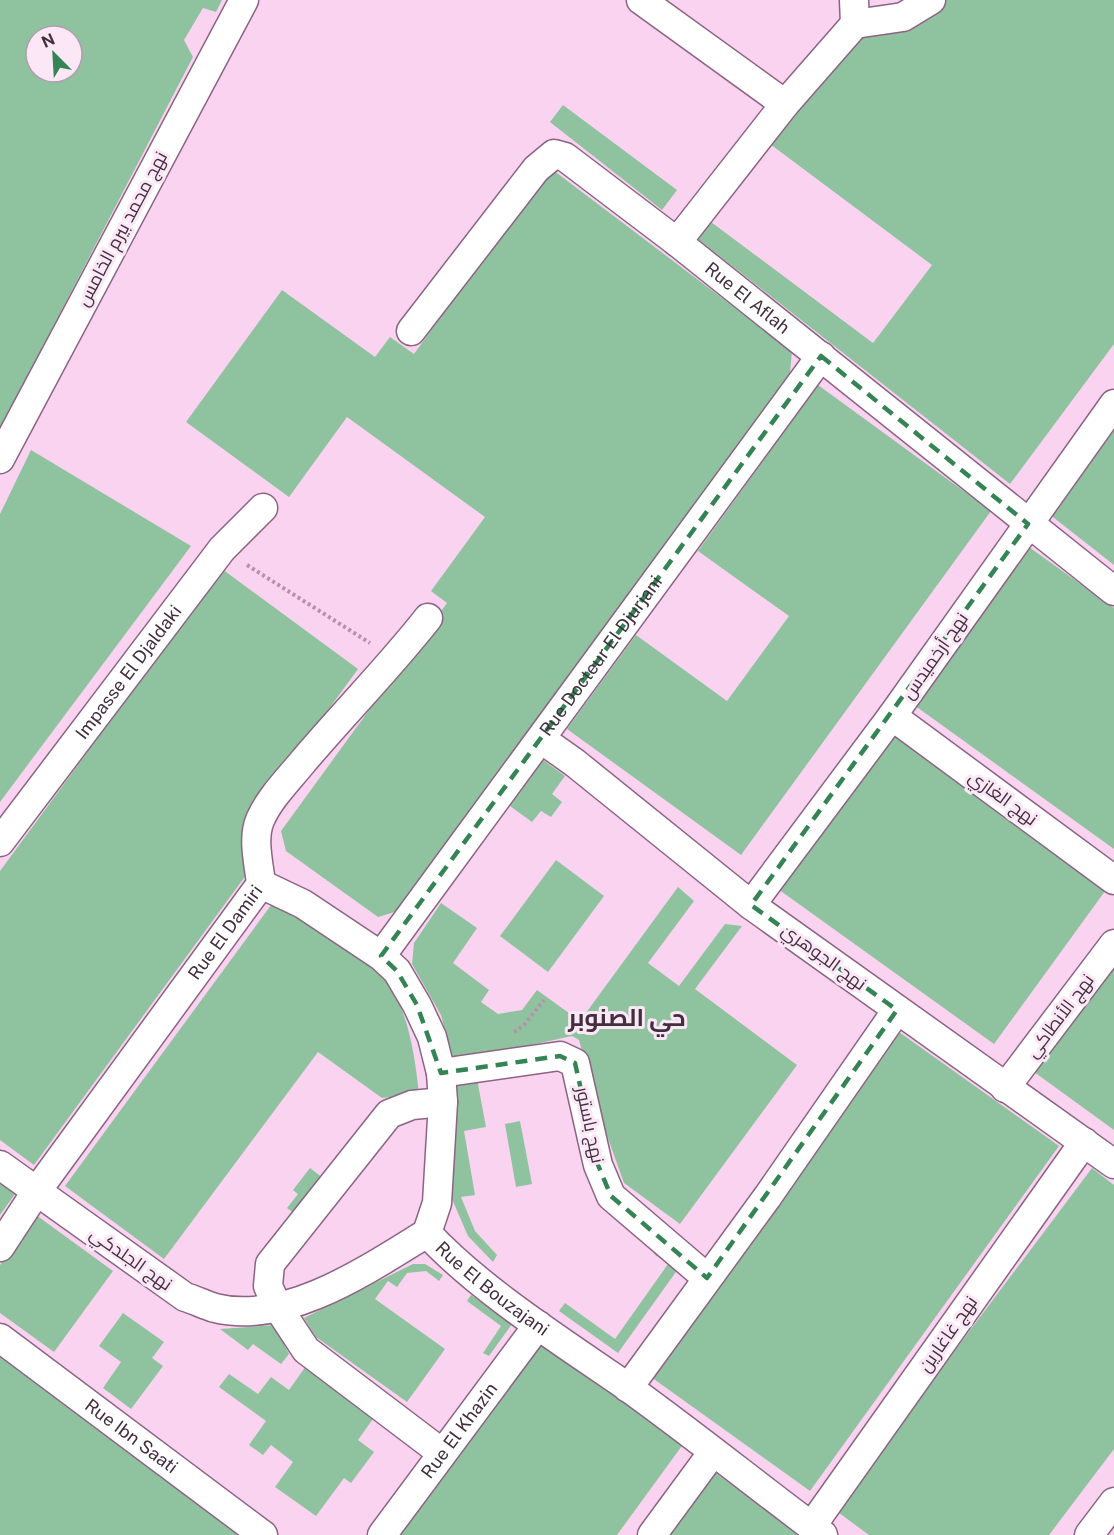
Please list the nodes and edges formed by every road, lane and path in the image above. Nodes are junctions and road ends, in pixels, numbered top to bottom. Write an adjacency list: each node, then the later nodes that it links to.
1 (244, 0): 10 (street, نهج محمد بيرم الخامس)
2 (641, 0): 5 (street)
3 (932, 0): 4 (street)
4 (854, 12): 5 (street)
5 (784, 104): 6 (street)
6 (677, 242): 7 (street, Rue El Aflah); 8 (street, Rue El Aflah)
7 (411, 331)
8 (821, 356): 12 (street, Rue El Aflah); 18 (street, Rue Docteur El Djurjani)
9 (1114, 404): 12 (street, نهج أرخميدس)
10 (0, 459)
11 (263, 508): 13 (street, Impasse El Djaldaki)
12 (1028, 524): 14 (street, Rue El Aflah); 17 (street, نهج أرخميدس)
13 (222, 549): 16 (path); 19 (street, Impasse El Djaldaki)
14 (1114, 591)
15 (428, 618): 16 (street, Rue El Damiri)
16 (396, 660): 21 (street, Rue El Damiri)
17 (892, 716): 20 (street, نهج الغازي); 22 (street, نهج أرخميدس)
18 (541, 739): 22 (street, نهج الجوهري); 24 (street, Rue Docteur El Djurjani)
19 (0, 842)
20 (1114, 879)
21 (261, 884): 24 (street, Rue El Bouzajani); 32 (street, Rue El Damiri)
22 (751, 905): 25 (street, نهج الجوهري)
23 (1114, 944): 27 (street, نهج الأنطاكي)
24 (381, 956): 26 (street, Rue El Bouzajani)
25 (897, 1010): 27 (street, نهج الجوهري); 35 (street)
26 (441, 1073): 28 (street, Rue El Bouzajani); 35 (street, نهج باستور)
27 (1005, 1088): 29 (street, نهج الجوهري)
28 (443, 1102): 33 (street, Rue El Bouzajani); 36 (street)
29 (1084, 1142): 30 (street, نهج الجوهري); 43 (street, نهج غاغارين)
30 (1114, 1164)
31 (0, 1165): 32 (street, نهج الجلدكي)
32 (36, 1192): 34 (street, Rue El Damiri); 36 (street, نهج الجلدكي)
33 (427, 1233): 36 (street, نهج الجلدكي); 37 (street, Rue El Bouzajani)
34 (0, 1247)
35 (707, 1278): 39 (street)
36 (277, 1306): 41 (street)
37 (538, 1325): 39 (street, Rue El Bouzajani); 41 (street, Rue El Khazin)
38 (0, 1338): 44 (street, Rue Ibn Saati)
39 (628, 1388): 40 (street, Rue El Bouzajani)
40 (713, 1452): 43 (street, Rue El Bouzajani); 46 (street)
41 (442, 1454): 45 (street, Rue El Khazin)
42 (1114, 1502): 47 (street)
43 (817, 1531)
44 (263, 1535)
45 (382, 1535)
46 (652, 1535)
47 (1089, 1535)

